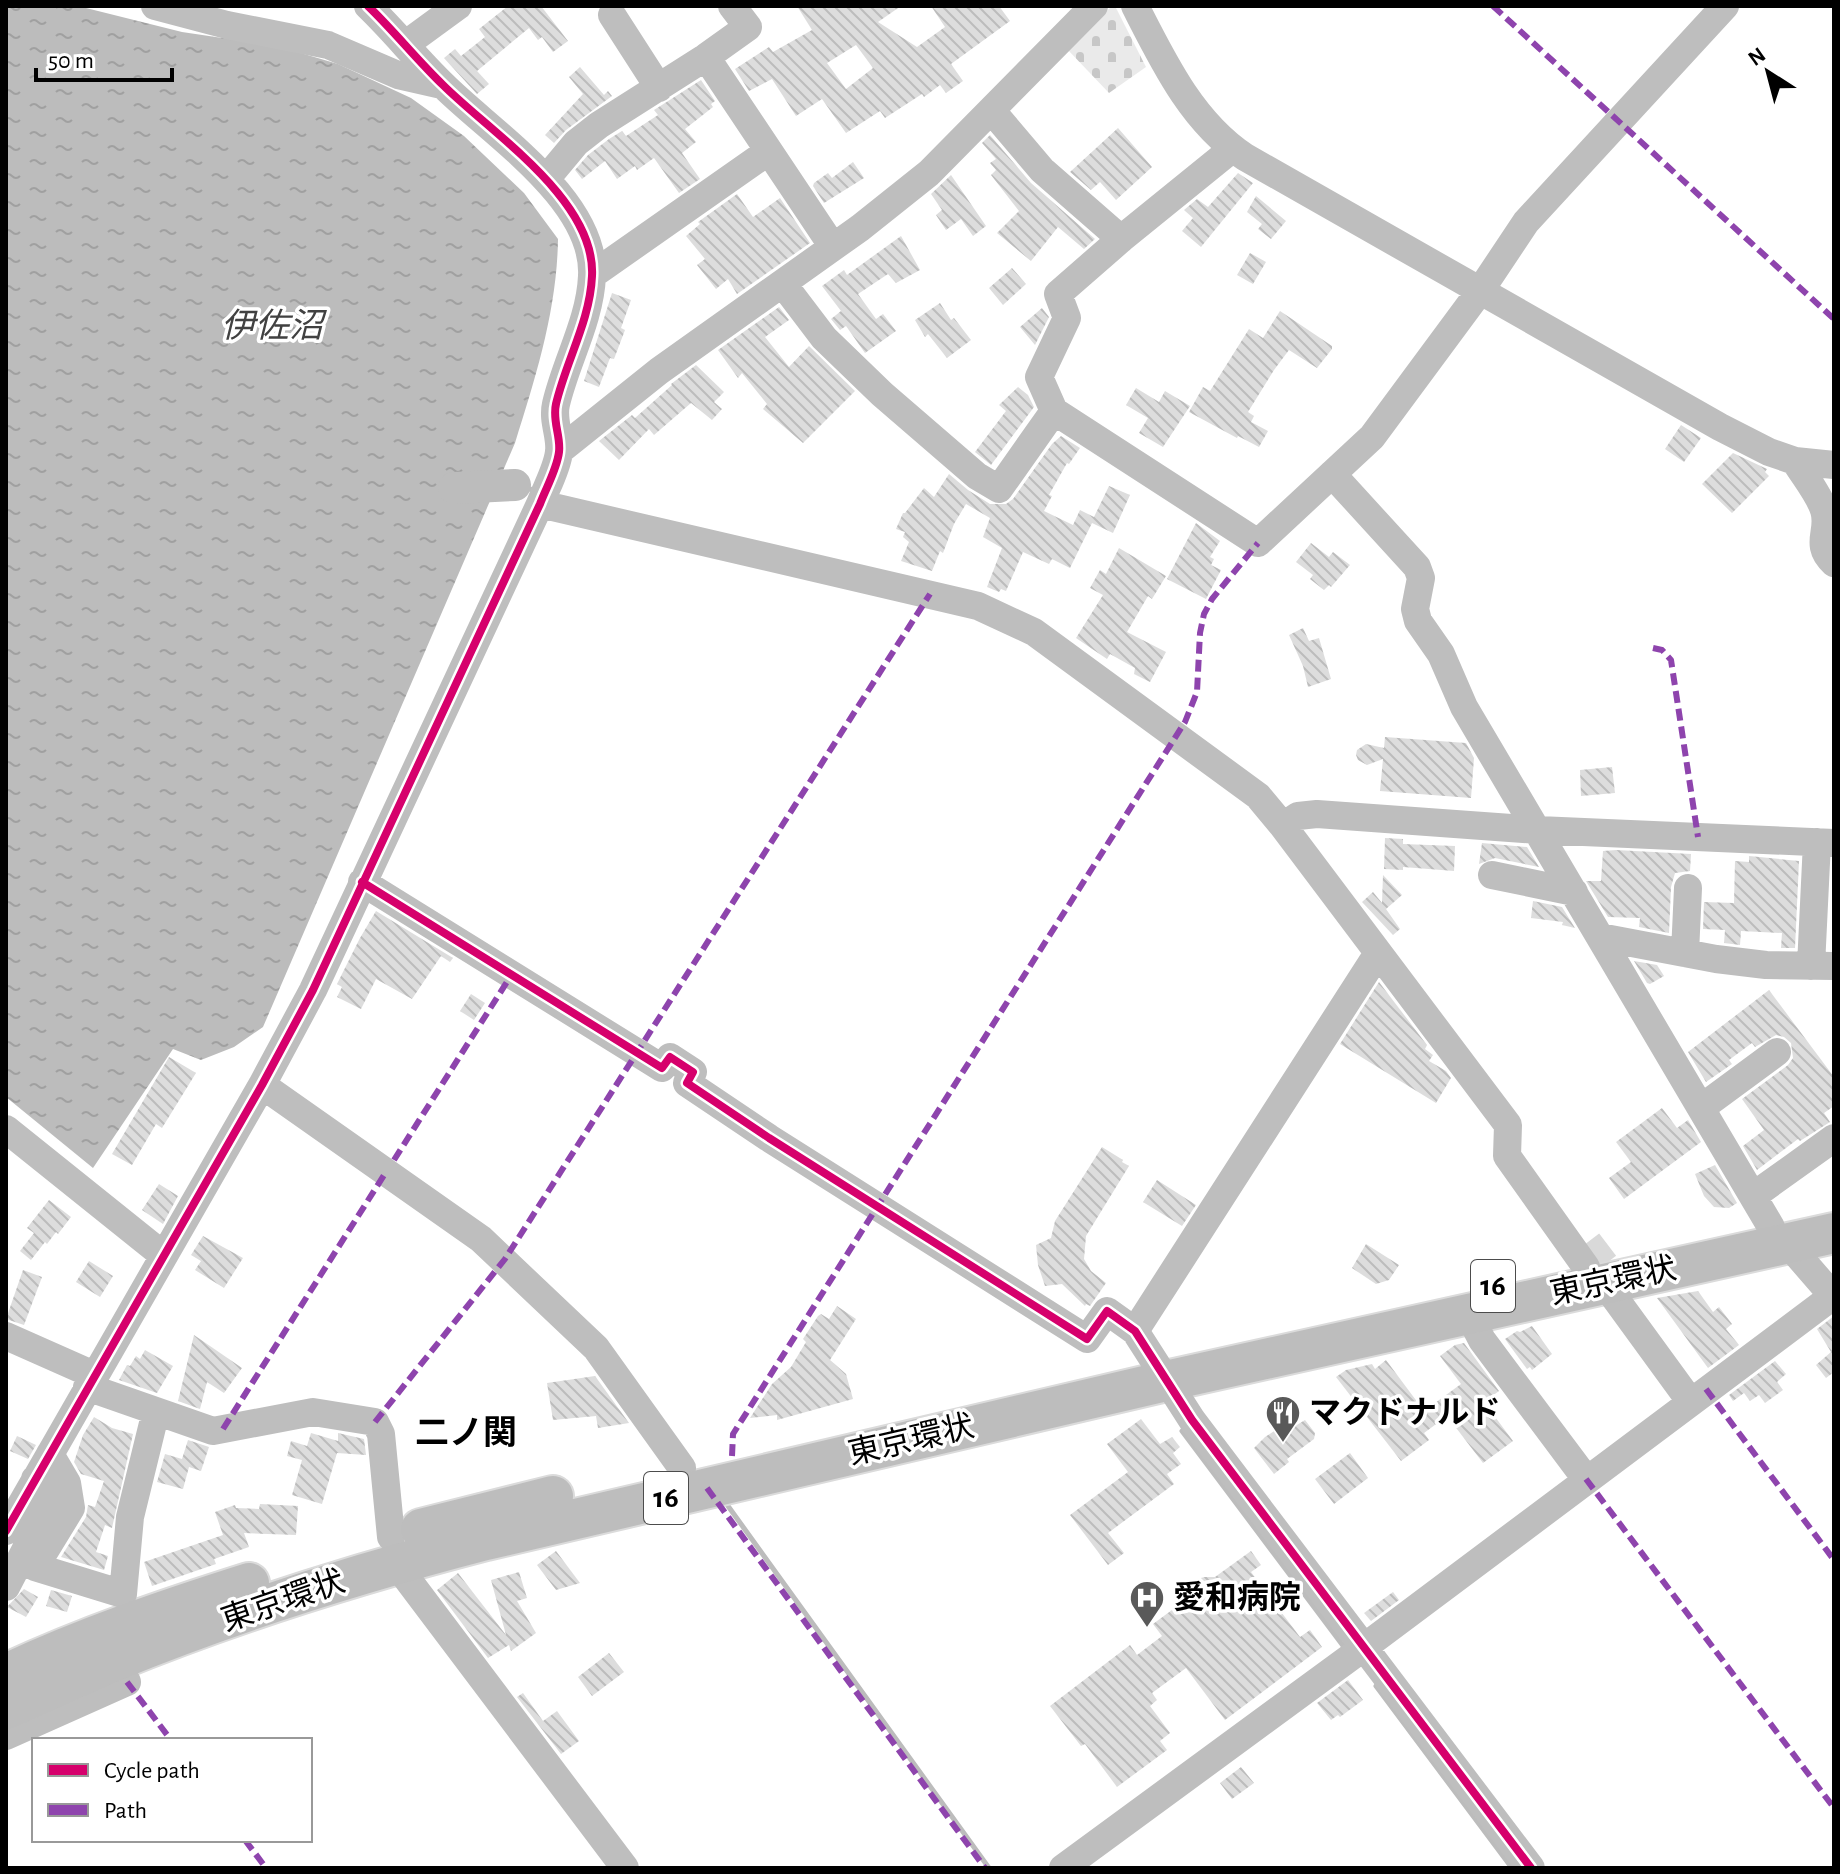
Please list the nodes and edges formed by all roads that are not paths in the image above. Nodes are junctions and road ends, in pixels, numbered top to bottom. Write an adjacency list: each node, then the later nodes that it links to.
1 (155, 6): 11 (street)
2 (368, 6): 9 (street)
3 (458, 6): 9 (street)
4 (732, 6): 10 (street)
5 (1094, 6): 13 (street)
6 (1135, 6): 14 (street)
7 (1725, 6): 21 (street)
8 (612, 15): 12 (street)
9 (406, 44): 11 (street)
10 (706, 57): 12 (street); 15 (street)
11 (442, 85): 16 (street)
12 (659, 88): 16 (street)
13 (992, 111): 17 (street); 18 (street)
14 (1232, 149): 17 (street); 21 (street)
15 (769, 151): 18 (street); 19 (street)
16 (546, 179): 19 (street)
17 (1121, 239): 22 (street)
18 (833, 247): 20 (street)
19 (592, 275): 23 (street)
20 (783, 284): 22 (street); 23 (street)
21 (1480, 291): 24 (street); 26 (street)
22 (1054, 411): 26 (street)
23 (559, 451): 27 (street)
24 (1795, 461): 25 (street); 28 (street)
25 (1834, 465)
26 (1332, 474): 30 (street)
27 (540, 504): 29 (street); 33 (street)
28 (1834, 563)
29 (1283, 826): 30 (street); 37 (street)
30 (1538, 830): 31 (street); 35 (street)
31 (1821, 849): 39 (street)
32 (1492, 875): 35 (street)
33 (362, 882): 41 (street); 52 (street)
34 (1688, 888): 38 (street)
35 (1574, 892): 36 (street)
36 (1600, 937): 38 (street); 42 (street)
37 (1378, 953): 49 (street); 52 (street)
38 (1685, 953): 39 (street)
39 (1822, 966)
40 (1777, 1052): 42 (street)
41 (262, 1085): 48 (street); 57 (street)
42 (1701, 1108): 46 (street)
43 (6, 1129): 48 (street)
44 (1834, 1138): 46 (street)
45 (1834, 1213): 46 (highway, 東京環状 / 16)
46 (1770, 1222): 47 (highway, 東京環状 / 16); 49 (highway, 東京環状 / 16); 54 (street)
47 (1834, 1233)
48 (163, 1255): 53 (street)
49 (1603, 1273): 50 (highway, 東京環状 / 16); 52 (highway, 東京環状 / 16); 54 (street)
50 (1468, 1313): 52 (highway, 東京環状 / 16); 59 (street)
51 (6, 1336): 53 (street)
52 (1151, 1356): 57 (highway, 東京環状 / 16); 61 (highway, 東京環状 / 16); 63 (street)
53 (91, 1381): 55 (street); 56 (street)
54 (1696, 1396): 59 (street)
55 (156, 1411): 56 (street); 61 (street)
56 (50, 1454): 58 (street)
57 (682, 1468): 61 (highway, 東京環状 / 16)
58 (35, 1479): 60 (street); 62 (street)
59 (1586, 1479): 63 (street)
60 (6, 1531)
61 (394, 1550): 64 (highway, 東京環状 / 16); 65 (highway, 東京環状 / 16); 68 (street)
62 (6, 1587)
63 (1363, 1648): 69 (street); 70 (street)
64 (112, 1662): 66 (highway, 東京環状 / 16); 67 (street)
65 (6, 1674)
66 (6, 1709)
67 (6, 1736)
68 (625, 1868)
69 (1063, 1868)
70 (1531, 1868)

